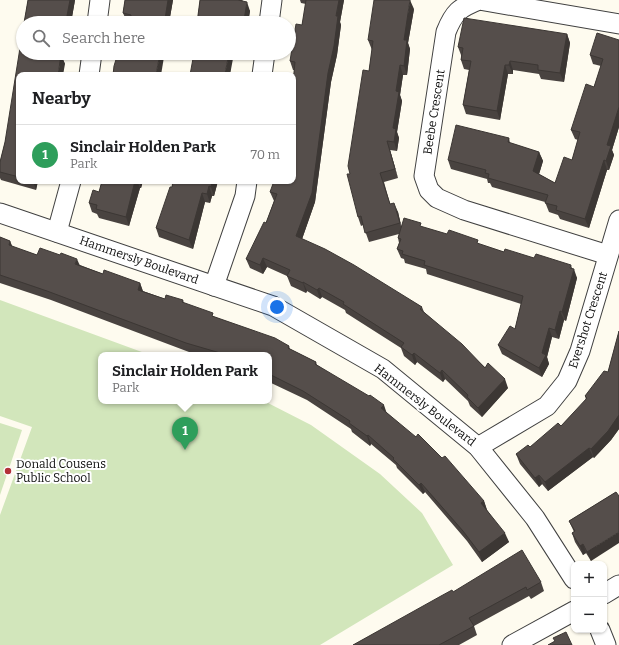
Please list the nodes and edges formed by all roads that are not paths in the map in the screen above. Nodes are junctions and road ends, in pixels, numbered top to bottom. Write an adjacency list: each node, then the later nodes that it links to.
1 (100, 0): 3 (street)
2 (272, 0): 4 (street)
3 (97, 16)
4 (270, 16)
5 (619, 24): 15 (street, Beebe Crescent)
6 (91, 60): 8 (street)
7 (264, 60): 9 (street)
8 (89, 72)
9 (262, 72)
10 (70, 184): 14 (street)
11 (247, 184): 16 (street)
12 (0, 213): 14 (street, Hammersly Boulevard)
13 (619, 220): 15 (street, Evershot Crescent)
14 (57, 232): 16 (street, Hammersly Boulevard)
15 (608, 255): 17 (street, Evershot Crescent)
16 (214, 286): 17 (street, Hammersly Boulevard)
17 (478, 446): 18 (street, Hammersly Boulevard)
18 (571, 574)
19 (619, 584): 20 (street)
20 (607, 592)
21 (571, 613): 23 (street)
22 (601, 633): 24 (street)
23 (512, 645)
24 (606, 645)

